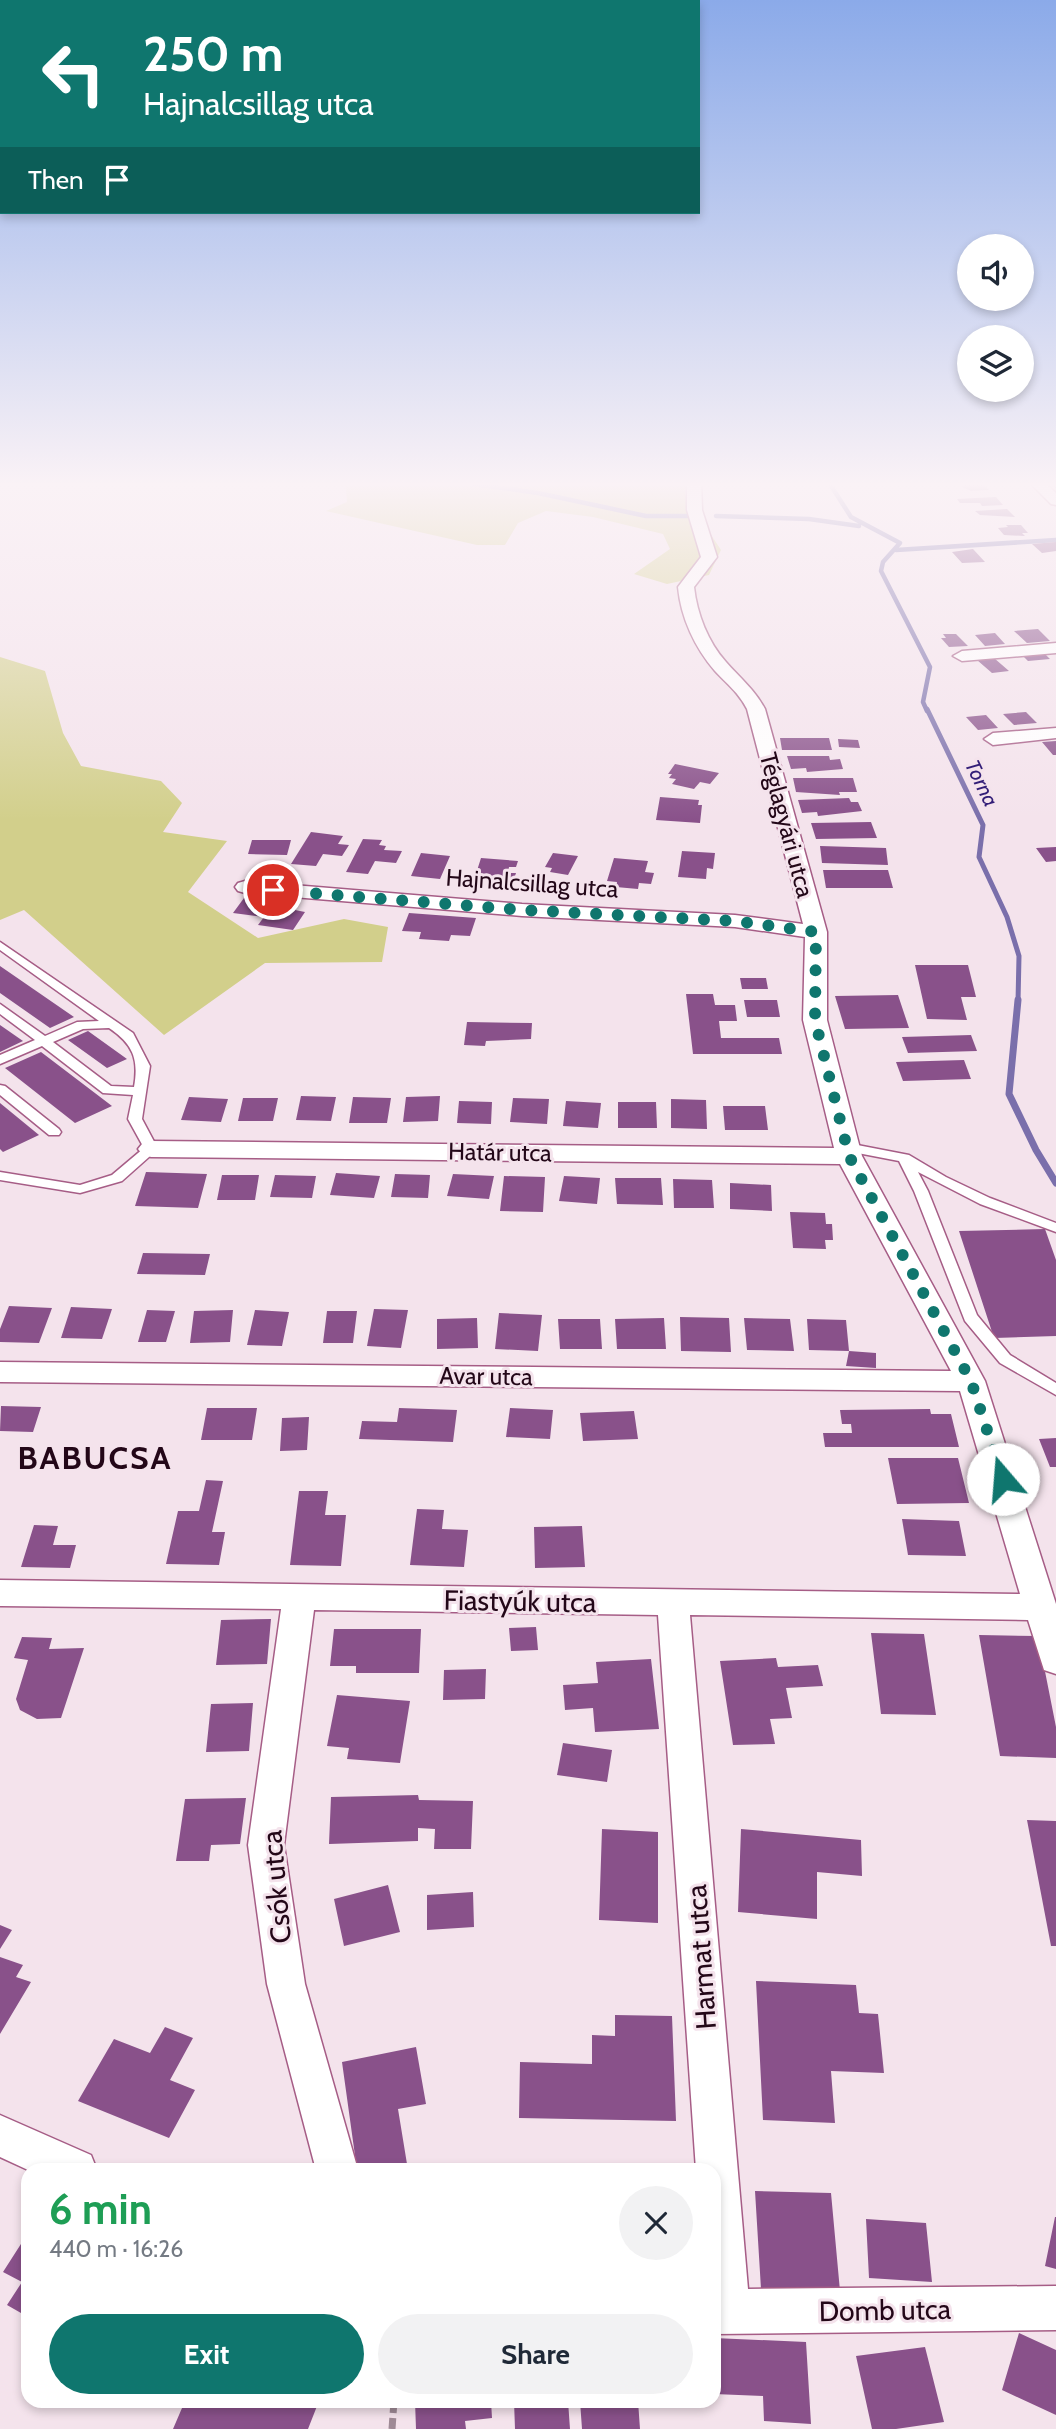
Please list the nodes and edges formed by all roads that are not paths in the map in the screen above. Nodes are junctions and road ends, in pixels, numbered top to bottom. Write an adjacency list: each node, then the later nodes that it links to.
1 (686, 594): 7 (street, Téglagyári utca)
2 (1056, 648): 3 (street)
3 (962, 656)
4 (1056, 733): 5 (street)
5 (993, 739)
6 (245, 887): 7 (street, Hajnalcsillag utca)
7 (816, 932): 17 (street, Téglagyári utca)
8 (0, 945): 10 (lane)
9 (0, 1008): 11 (lane)
10 (112, 1024): 11 (lane); 14 (lane)
11 (44, 1041): 12 (lane); 14 (lane)
12 (0, 1060)
13 (0, 1089): 15 (lane)
14 (140, 1091): 16 (lane)
15 (54, 1132)
16 (151, 1149): 17 (street, Határ utca); 19 (lane)
17 (848, 1152): 18 (lane); 22 (street, Téglagyári utca)
18 (904, 1158): 20 (lane); 23 (lane)
19 (0, 1176)
20 (1056, 1228)
21 (0, 1372): 22 (street, Avar utca)
22 (971, 1381): 27 (street, Téglagyári utca)
23 (1056, 1390)
24 (0, 1592): 25 (street, Fiastyúk utca)
25 (299, 1598): 26 (street, Fiastyúk utca); 31 (street, Csók utca)
26 (673, 1602): 27 (street, Fiastyúk utca); 32 (street, Harmat utca)
27 (1039, 1606): 28 (street, Téglagyári utca)
28 (1056, 1660)
29 (0, 2136): 30 (street)
30 (60, 2163)
31 (335, 2163)
32 (711, 2163)
33 (1056, 2308): 34 (street, Domb utca)
34 (721, 2312)

